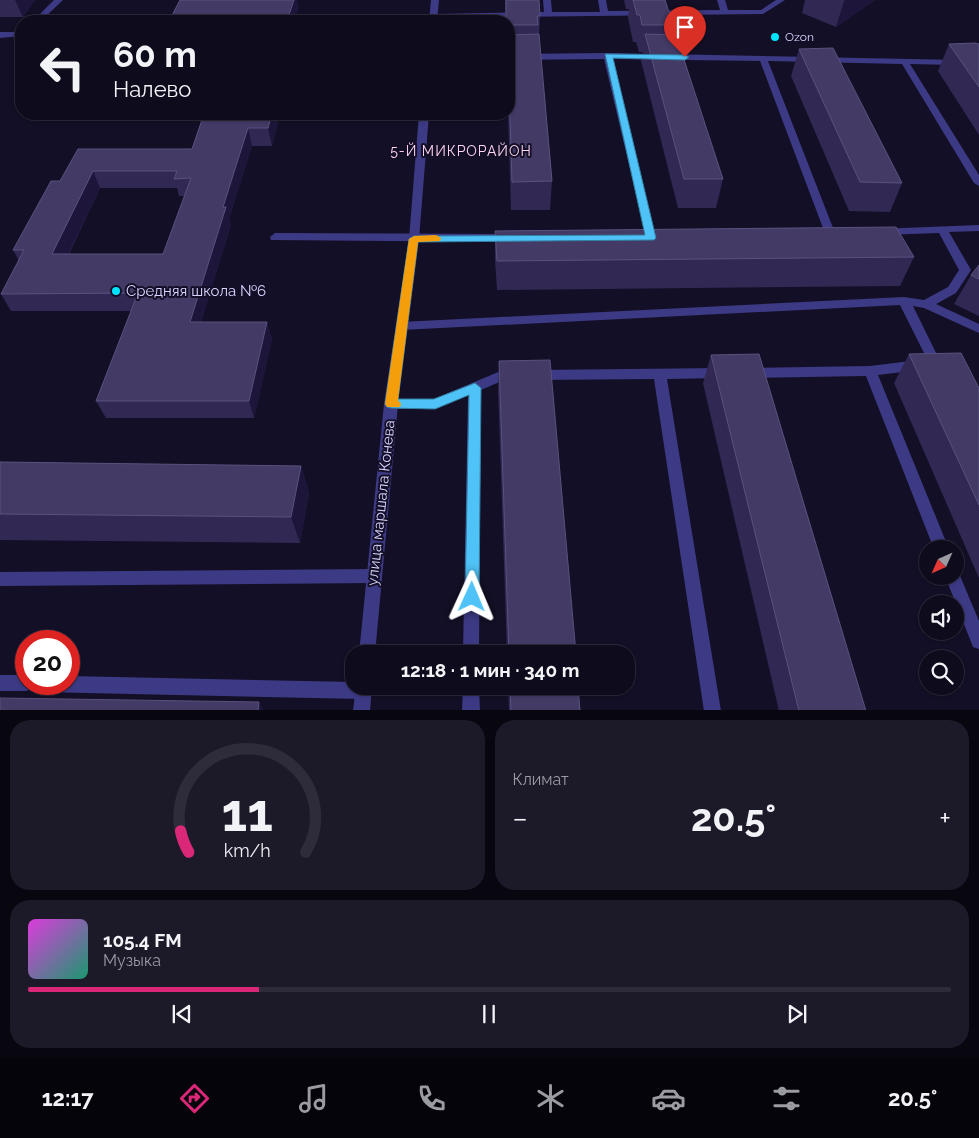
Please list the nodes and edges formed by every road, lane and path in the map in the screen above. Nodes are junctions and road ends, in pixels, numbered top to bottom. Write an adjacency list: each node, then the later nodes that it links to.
1 (59, 0): 10 (street)
2 (435, 0): 11 (street)
3 (547, 0): 8 (street)
4 (602, 0): 9 (street)
5 (721, 0): 7 (street)
6 (781, 0): 7 (street)
7 (725, 12): 9 (street)
8 (548, 13): 9 (street); 12 (street)
9 (604, 13)
10 (43, 15)
11 (434, 15)
12 (510, 15)
13 (15, 34): 14 (street)
14 (0, 35)
15 (608, 56): 16 (street); 17 (street); 28 (street)
16 (515, 57)
17 (763, 59): 18 (street); 25 (street)
18 (904, 62): 19 (street); 21 (street)
19 (979, 71)
20 (424, 120): 29 (street, улица маршала Конева)
21 (979, 183)
22 (979, 228): 23 (street)
23 (942, 229): 24 (street); 31 (street)
24 (867, 232)
25 (830, 233)
26 (275, 237): 29 (street)
27 (526, 238): 29 (street)
28 (651, 238)
29 (414, 239): 32 (street, улица маршала Конева)
30 (904, 301): 31 (street); 32 (street); 34 (street)
31 (926, 304): 33 (street)
32 (401, 326): 37 (street, улица маршала Конева)
33 (979, 329)
34 (870, 371): 35 (street); 38 (street)
35 (660, 374): 36 (street); 53 (street)
36 (475, 388): 37 (street); 44 (street)
37 (391, 404): 39 (street, улица маршала Конева)
38 (938, 540)
39 (374, 576): 40 (street); 43 (street, улица маршала Конева)
40 (0, 579)
41 (957, 585): 42 (street)
42 (979, 641)
43 (368, 645)
44 (472, 645)
45 (0, 683): 46 (street)
46 (15, 683)
47 (80, 685): 48 (street)
48 (345, 689)
49 (363, 695): 51 (street)
50 (471, 695): 52 (street)
51 (361, 710)
52 (471, 710)
53 (714, 710)

